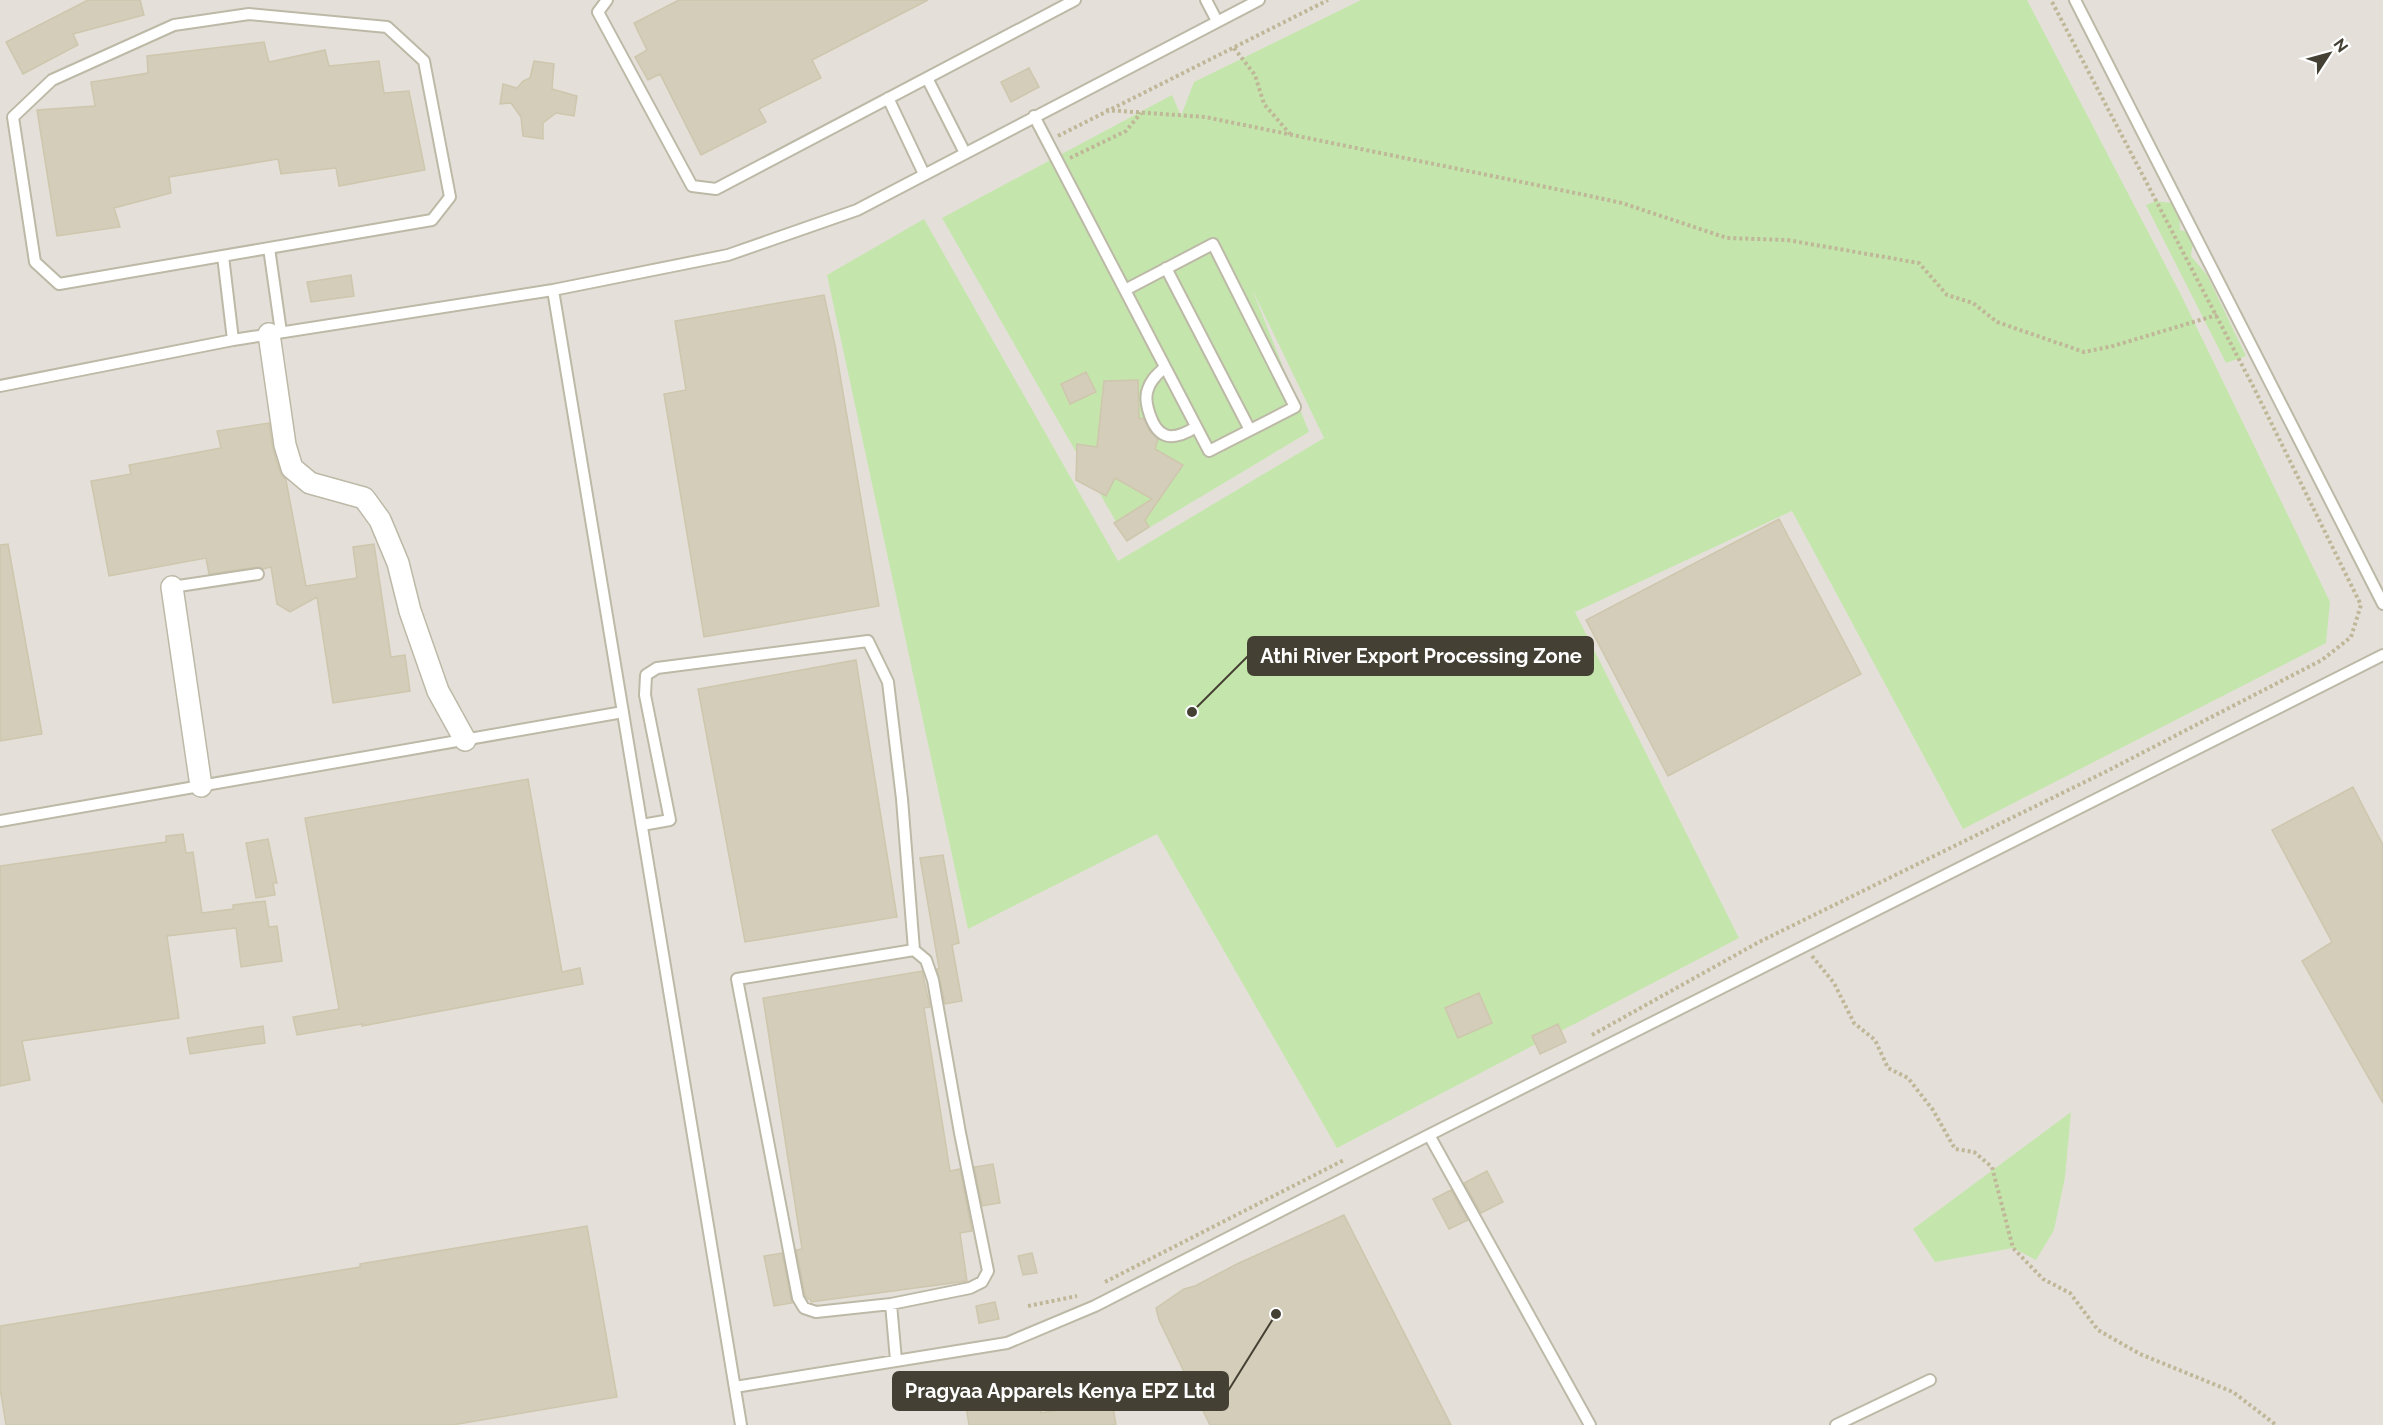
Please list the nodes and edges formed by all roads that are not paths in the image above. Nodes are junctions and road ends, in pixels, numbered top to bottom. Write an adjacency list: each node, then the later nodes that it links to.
1 (607, 0): 8 (lane)
2 (1075, 0): 7 (lane)
3 (1206, 0): 6 (lane)
4 (1259, 0): 6 (lane)
5 (2075, 0): 25 (lane)
6 (1217, 21): 9 (lane)
7 (927, 78): 8 (lane); 10 (lane)
8 (888, 99): 11 (lane)
9 (1034, 116): 10 (lane); 16 (lane)
10 (964, 153): 11 (lane)
11 (924, 174): 15 (lane)
12 (269, 248): 13 (lane); 13 (lane); 17 (lane)
13 (223, 256): 18 (lane)
14 (1166, 268): 16 (lane); 22 (lane); 22 (lane)
15 (553, 290): 17 (lane); 27 (lane)
16 (1125, 290): 19 (lane)
17 (275, 333): 18 (lane); 28 (street)
18 (233, 340): 20 (lane)
19 (1165, 367): 21 (lane); 21 (lane)
20 (0, 386)
21 (1196, 427): 22 (lane)
22 (1250, 430)
23 (258, 574): 24 (lane)
24 (172, 587): 29 (street)
25 (2383, 604)
26 (2383, 655): 33 (lane)
27 (623, 712): 28 (lane); 31 (lane)
28 (465, 740): 29 (lane)
29 (201, 786): 30 (lane)
30 (0, 821)
31 (642, 825): 32 (lane); 37 (lane)
32 (914, 950): 34 (lane); 34 (lane)
33 (1429, 1135): 35 (lane); 39 (lane)
34 (891, 1304): 35 (lane)
35 (896, 1360): 37 (lane)
36 (1930, 1380): 40 (lane)
37 (735, 1387): 38 (lane)
38 (741, 1425)
39 (1590, 1425)
40 (1836, 1425)

